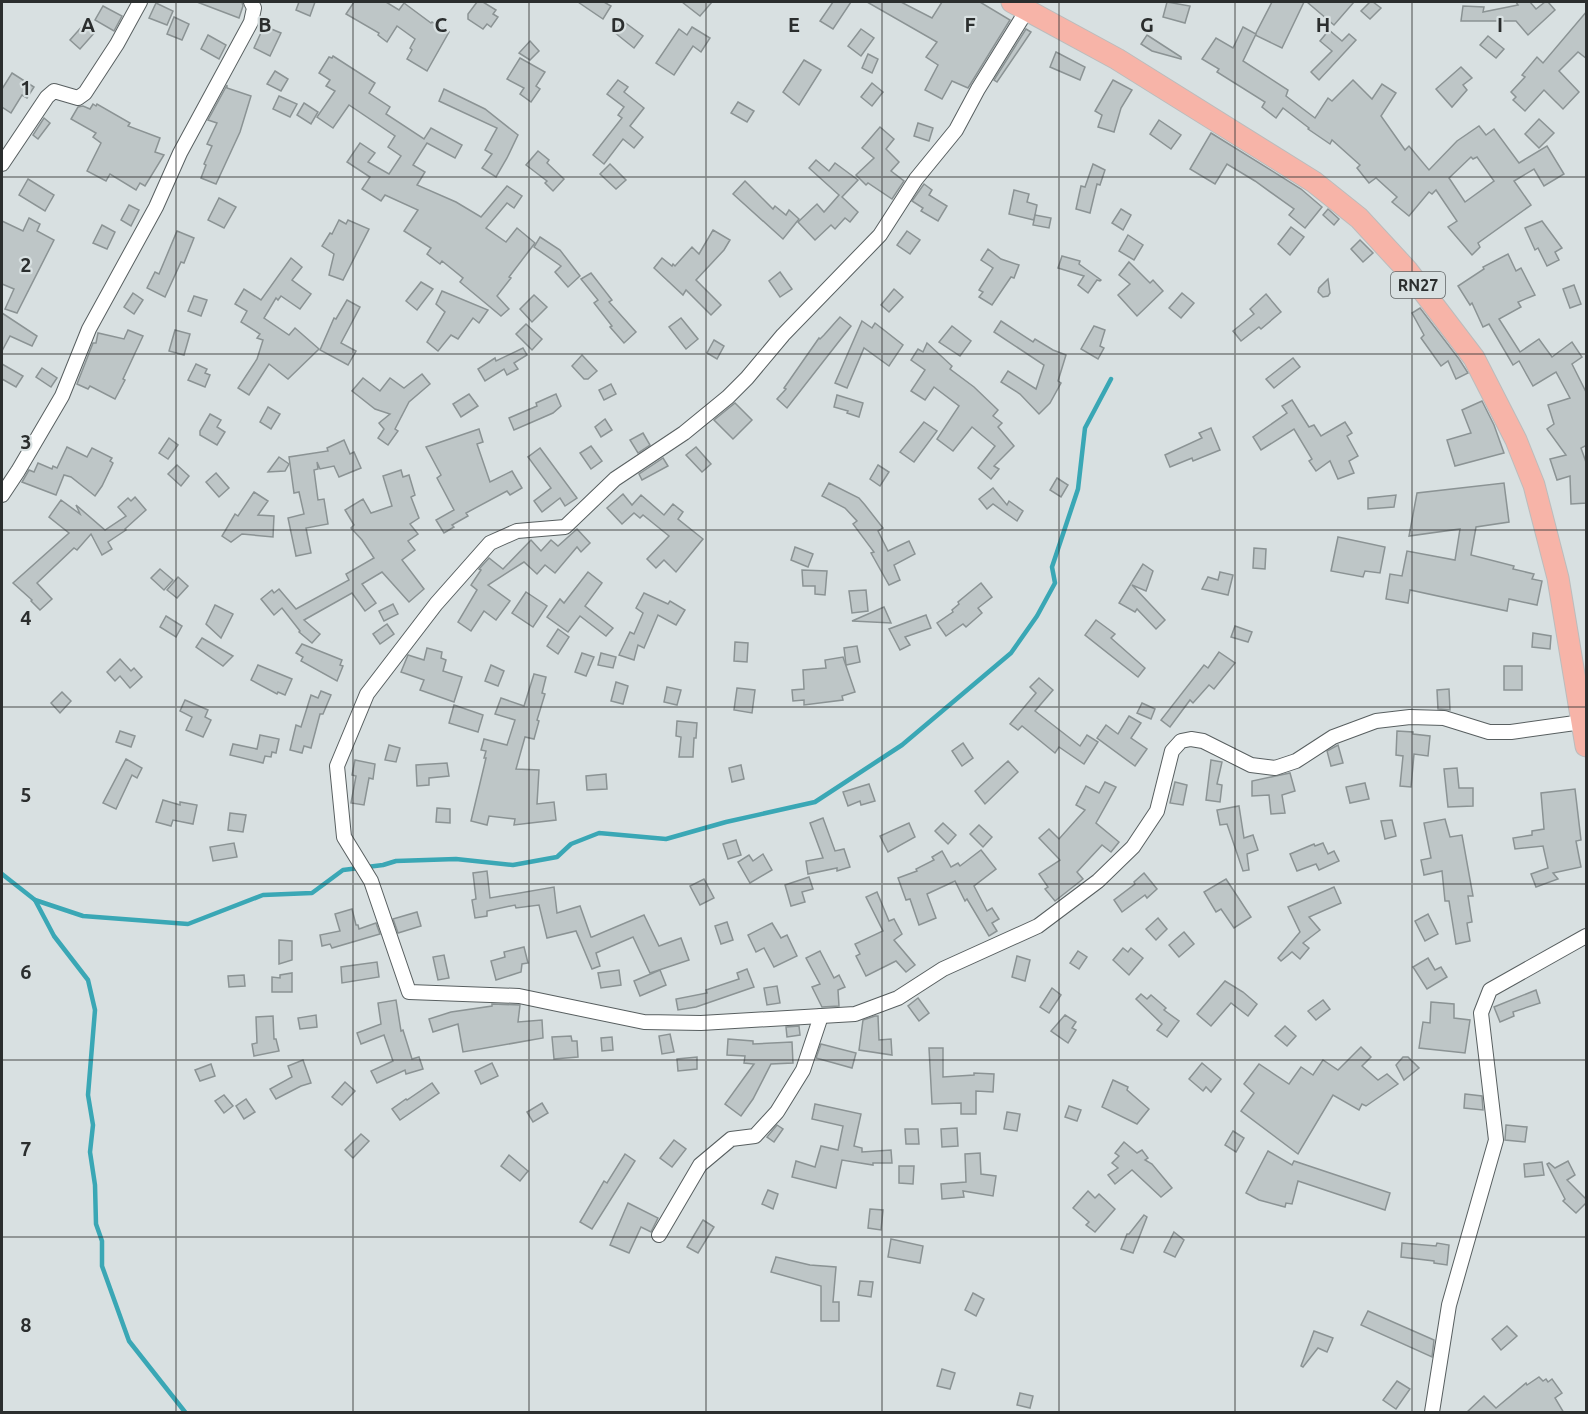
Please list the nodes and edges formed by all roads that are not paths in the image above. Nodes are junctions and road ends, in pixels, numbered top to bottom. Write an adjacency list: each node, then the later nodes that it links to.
1 (140, 2): 4 (street)
2 (251, 2): 5 (street)
3 (1020, 6): 6 (main road, RN27); 9 (street)
4 (2, 164)
5 (2, 495)
6 (1582, 722): 7 (main road, RN27); 9 (street)
7 (1587, 746)
8 (1587, 936): 11 (street)
9 (821, 1016): 10 (street)
10 (659, 1235)
11 (1432, 1413)

